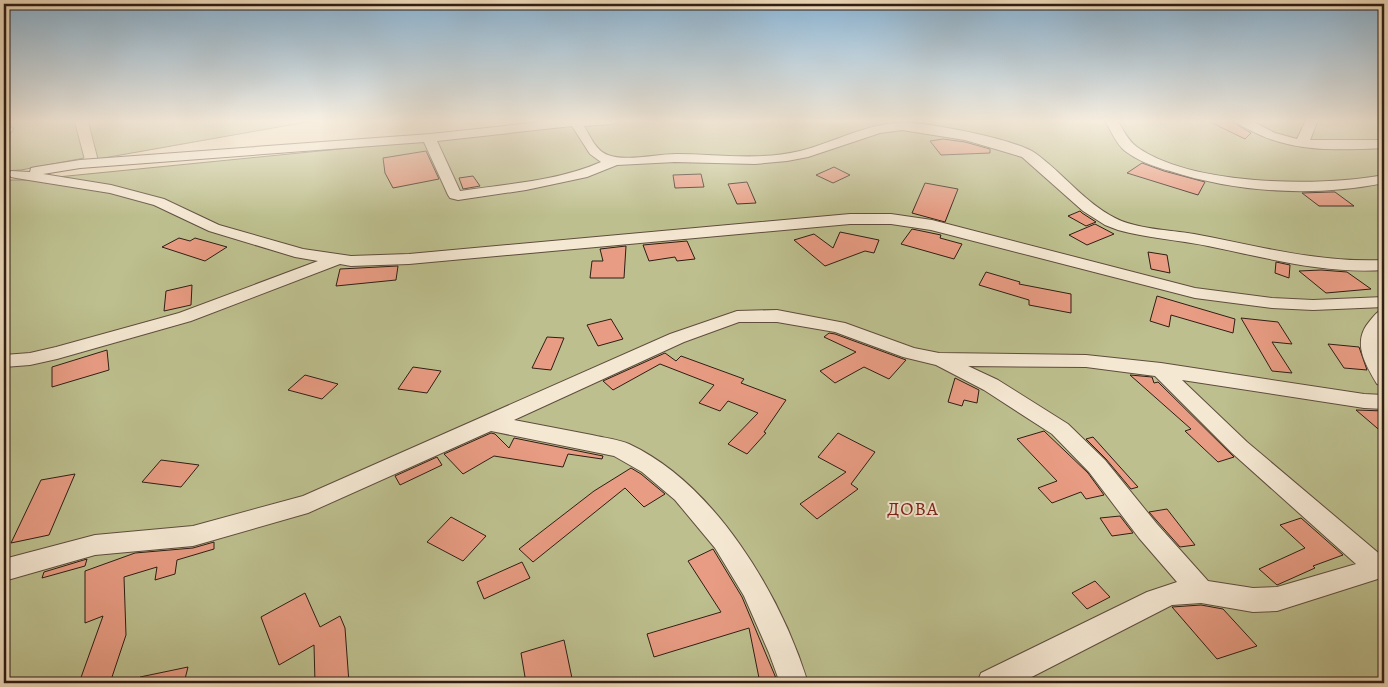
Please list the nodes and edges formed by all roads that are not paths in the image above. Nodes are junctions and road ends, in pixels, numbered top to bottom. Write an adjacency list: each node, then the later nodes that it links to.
1 (241, 152): 8 (street)
2 (434, 152): 7 (street)
3 (595, 152): 7 (street)
4 (810, 152): 7 (street)
5 (1020, 152): 11 (street)
6 (1136, 152): 9 (street)
7 (616, 160)
8 (10, 174): 10 (street)
9 (1384, 179)
10 (336, 260): 12 (street); 15 (street)
11 (1384, 264)
12 (1384, 302)
13 (1384, 315): 17 (street)
14 (940, 359): 16 (street); 19 (street); 22 (street)
15 (4, 361)
16 (1161, 370): 18 (street); 20 (street)
17 (1384, 378)
18 (1384, 402)
19 (491, 423): 21 (street); 23 (street)
20 (1381, 567): 22 (street)
21 (4, 570)
22 (1201, 591): 24 (street)
23 (794, 683)
24 (991, 683)

